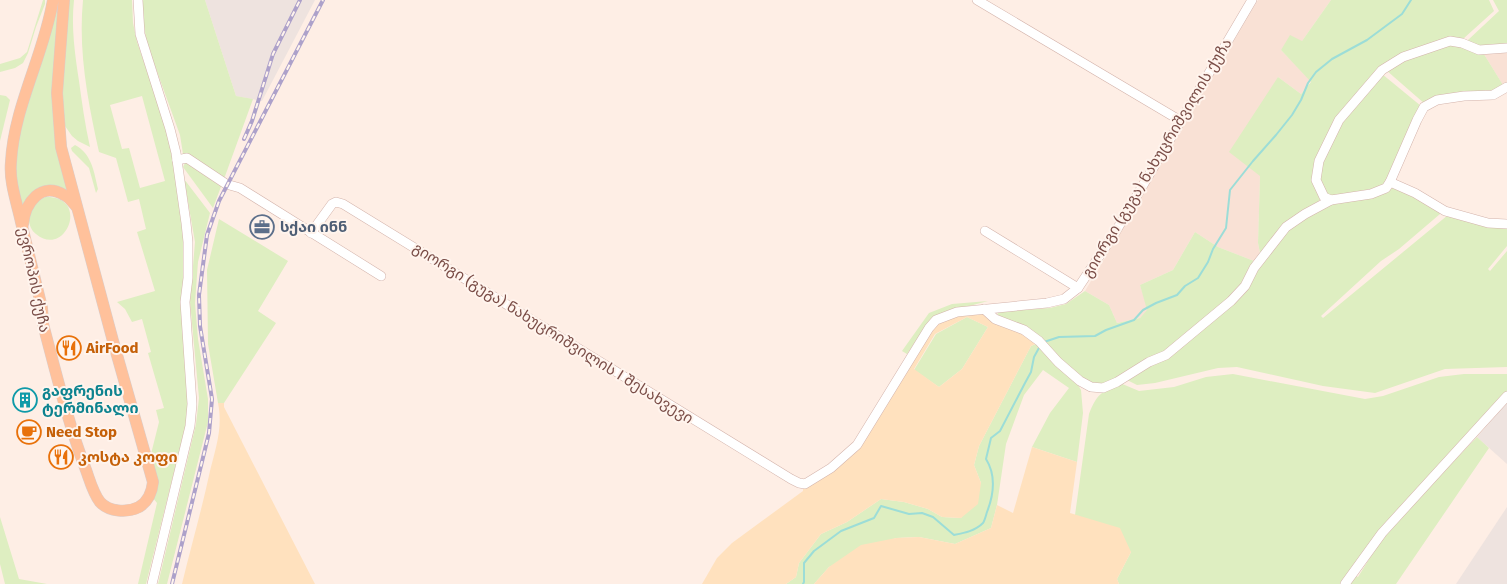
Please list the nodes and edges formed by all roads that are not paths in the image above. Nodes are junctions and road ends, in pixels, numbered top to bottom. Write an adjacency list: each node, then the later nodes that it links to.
1 (53, 0): 14 (main road, ევროპის ქუჩა)
2 (64, 0): 12 (main road, ევროპის ქუჩა)
3 (138, 0): 9 (street)
4 (977, 0): 8 (street)
5 (1252, 0): 8 (street, გიორგი (გუგა) ნახუცრიშვილის ქუჩა)
6 (1507, 48): 11 (street)
7 (1507, 87): 10 (street)
8 (1181, 121): 18 (street, გიორგი (გუგა) ნახუცრიშვილის ქუჩა)
9 (177, 160): 16 (street); 22 (street)
10 (1390, 182): 11 (street); 13 (street)
11 (1330, 200): 19 (street)
12 (76, 206): 14 (main road); 14 (main road, ევროპის ქუჩა)
13 (1507, 224)
14 (23, 230)
15 (985, 231): 18 (street)
16 (311, 233): 17 (street); 21 (street, გიორგი (გუგა) ნახუცრიშვილის I შესახვევი)
17 (381, 276)
18 (1078, 288): 19 (street, გიორგი (გუგა) ნახუცრიშვილის ქუჩა)
19 (984, 309): 21 (street, გიორგი (გუგა) ნახუცრიშვილის ქუჩა)
20 (1507, 396): 23 (street)
21 (805, 484)
22 (152, 584)
23 (1345, 584)

